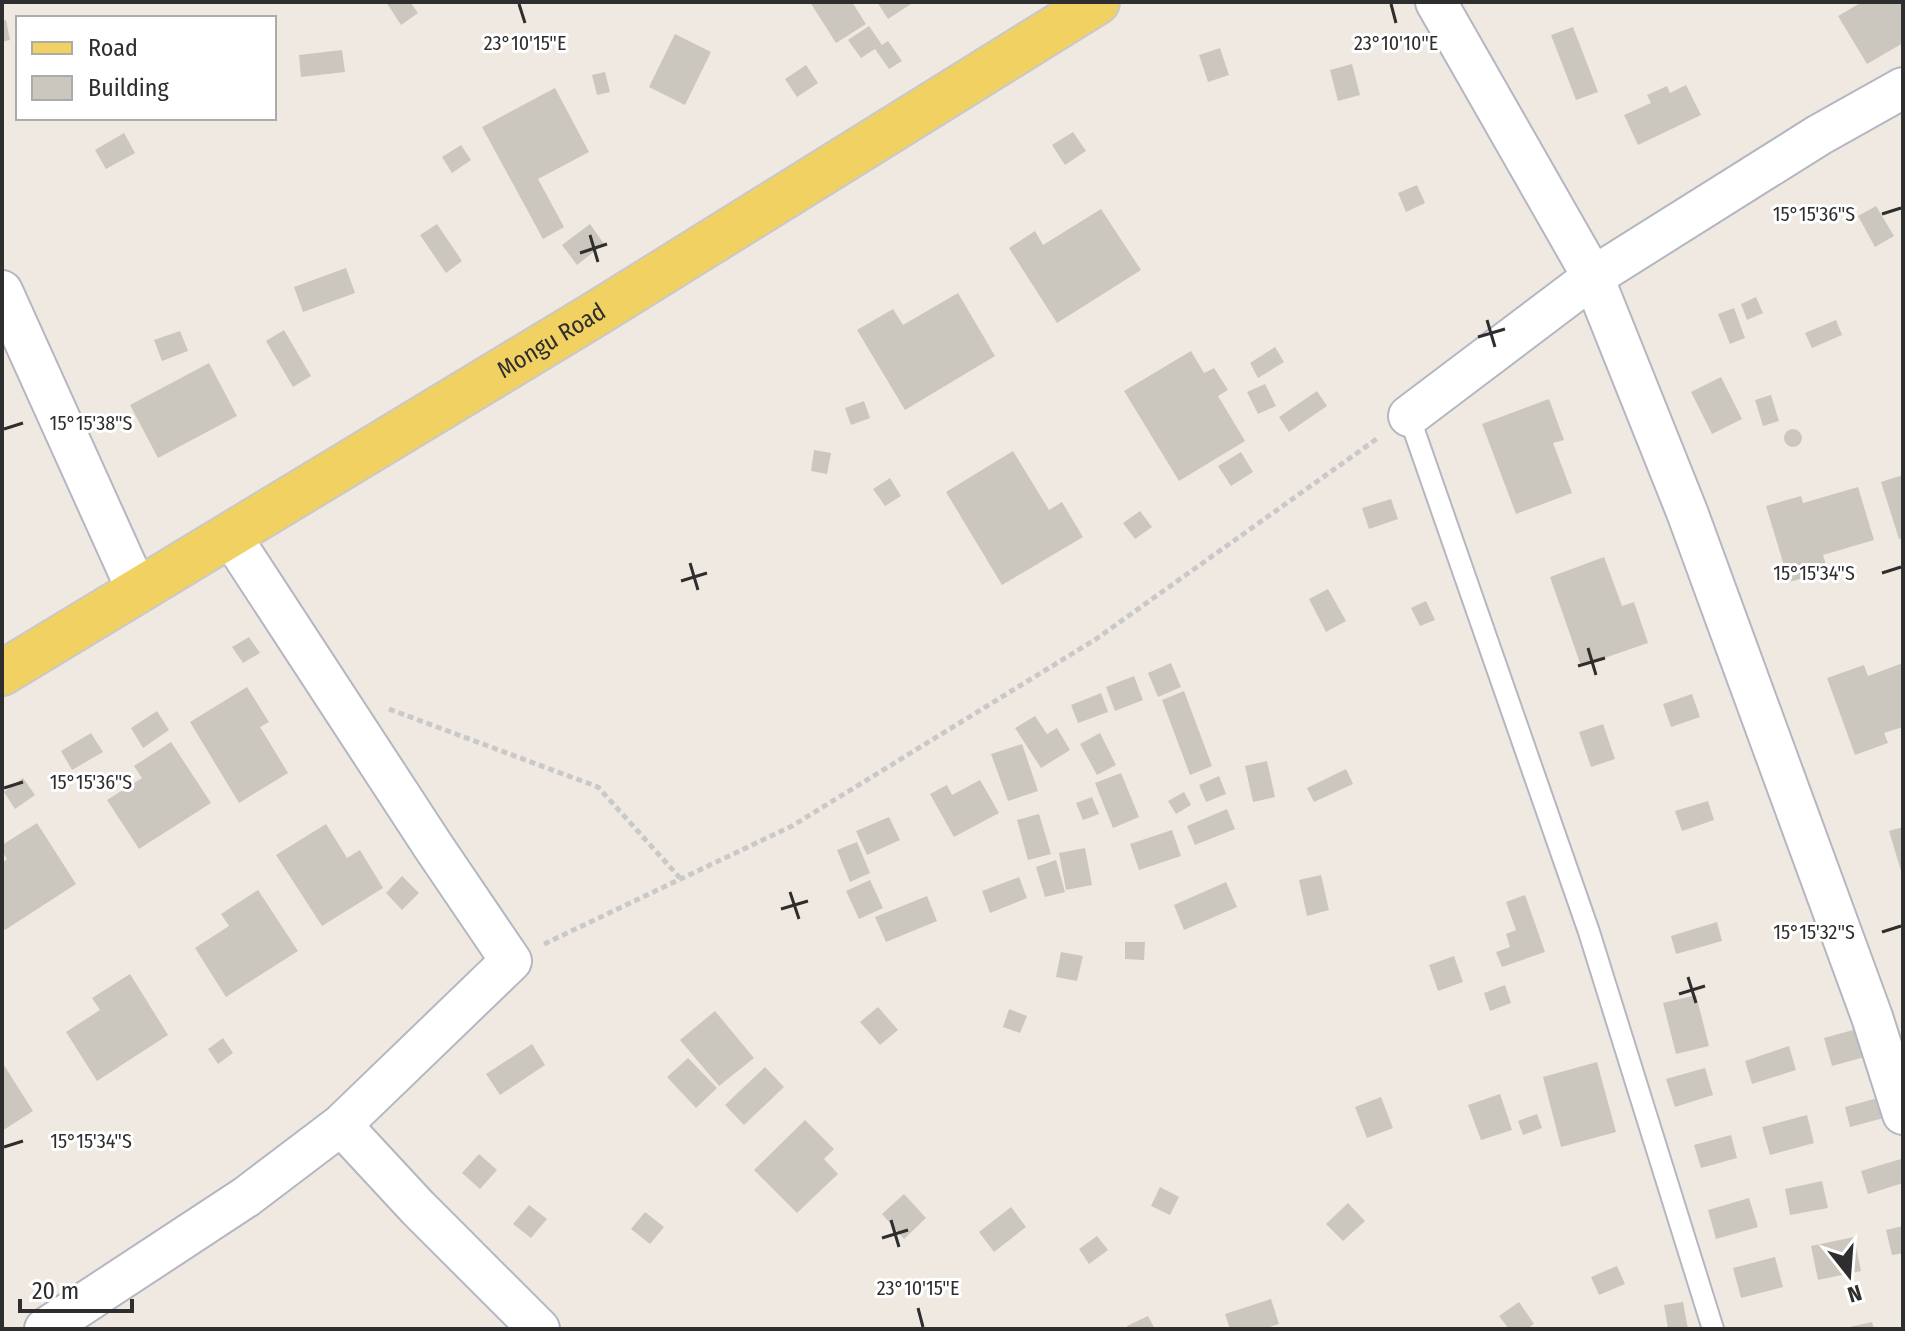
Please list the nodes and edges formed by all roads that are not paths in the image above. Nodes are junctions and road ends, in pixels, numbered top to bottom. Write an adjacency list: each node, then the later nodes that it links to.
1 (1097, 2): 7 (main road, Mongu Road)
2 (1436, 2): 4 (street)
3 (1903, 88): 4 (street)
4 (1593, 277): 6 (street); 10 (street)
5 (2, 291): 8 (street)
6 (1409, 416): 14 (lane)
7 (230, 535): 8 (main road, Mongu Road); 11 (street)
8 (137, 590): 9 (main road, Mongu Road)
9 (2, 673)
10 (1903, 1114)
11 (341, 1125): 12 (street); 13 (street)
12 (45, 1329)
13 (539, 1329)
14 (1713, 1329)

